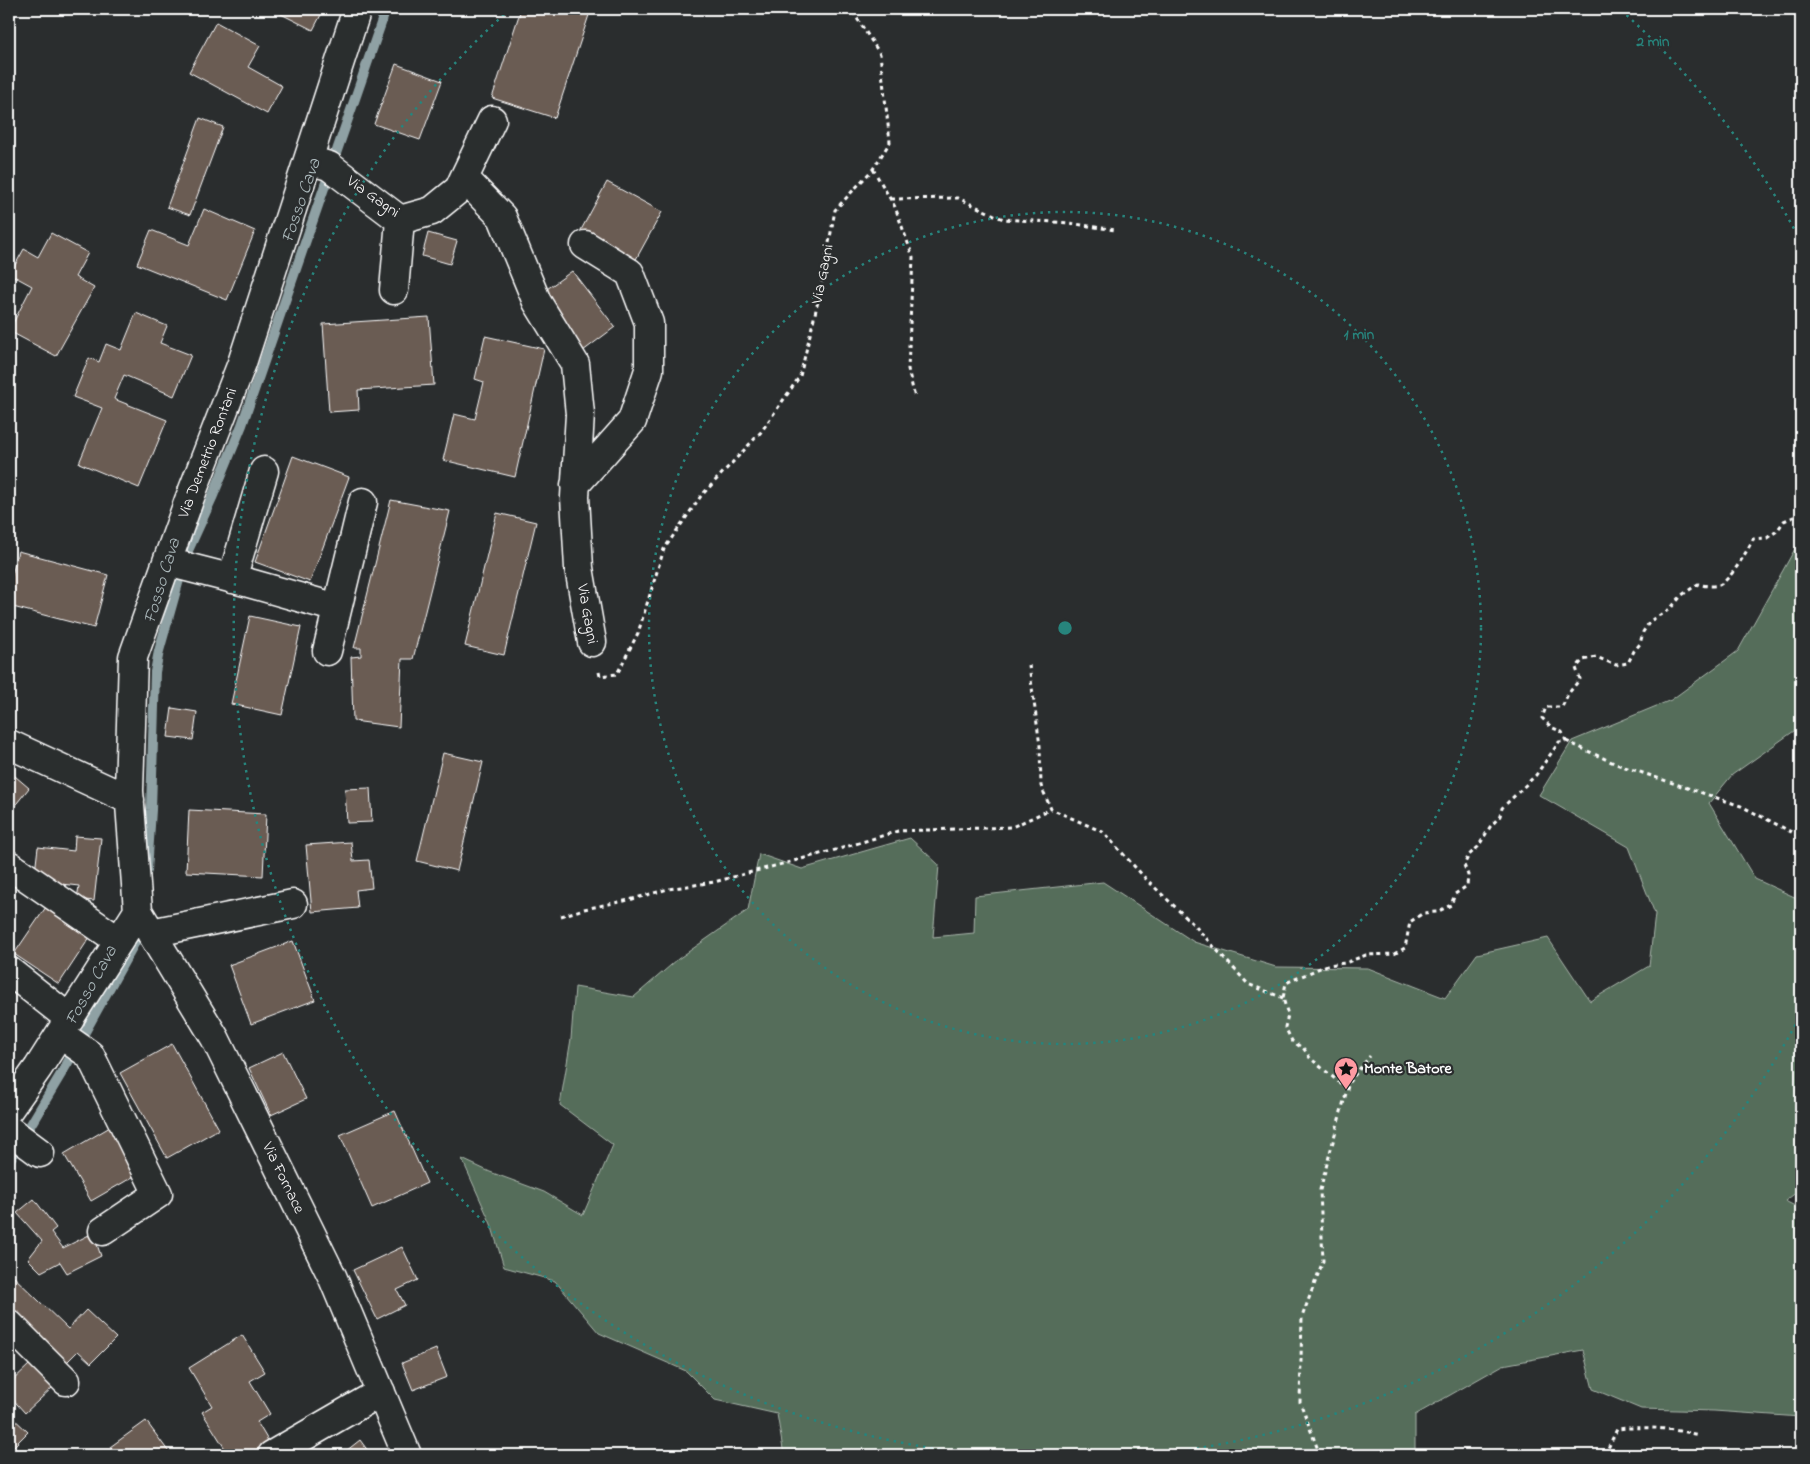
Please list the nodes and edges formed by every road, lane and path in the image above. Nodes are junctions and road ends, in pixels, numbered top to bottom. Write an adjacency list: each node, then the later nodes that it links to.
1 (357, 9): 4 (street, Via Demetrio Rontani)
2 (851, 9): 5 (path)
3 (492, 120): 6 (street)
4 (327, 168): 8 (street, Via Gagni); 17 (street, Via Demetrio Rontani)
5 (874, 169): 7 (path); 20 (path, Via Gagni)
6 (464, 178): 8 (street, Via Gagni); 14 (street, Via Gagni)
7 (890, 199): 9 (path); 12 (path)
8 (400, 220): 11 (street)
9 (1115, 230)
10 (585, 245): 14 (street)
11 (394, 290)
12 (915, 398)
13 (264, 471): 18 (street)
14 (575, 485): 20 (street, Via Gagni)
15 (364, 502): 19 (street)
16 (1801, 514): 23 (path)
17 (168, 563): 18 (street); 25 (street, Via Demetrio Rontani)
18 (232, 579): 19 (street)
19 (337, 608): 21 (street)
20 (592, 642)
21 (327, 651)
22 (1029, 665): 26 (path)
23 (1566, 740): 27 (path); 34 (path)
24 (9, 744): 25 (street)
25 (130, 800): 31 (street, Via Demetrio Rontani)
26 (1051, 810): 30 (path); 34 (path)
27 (1801, 837)
28 (9, 865): 32 (street)
29 (293, 904): 31 (street)
30 (561, 916)
31 (145, 922): 32 (street); 44 (street, Via Fornace)
32 (119, 941): 35 (street)
33 (9, 971): 35 (street)
34 (1283, 998): 37 (path)
35 (64, 1030): 38 (street); 41 (street)
36 (1370, 1056): 37 (path)
37 (1349, 1082): 48 (path)
38 (9, 1109)
39 (9, 1131): 40 (street)
40 (38, 1151)
41 (103, 1231)
42 (9, 1324): 43 (street)
43 (66, 1381)
44 (380, 1392): 46 (street); 47 (street, Via Fornace)
45 (1699, 1435): 49 (path)
46 (272, 1455)
47 (407, 1455)
48 (1320, 1455)
49 (1606, 1455)

